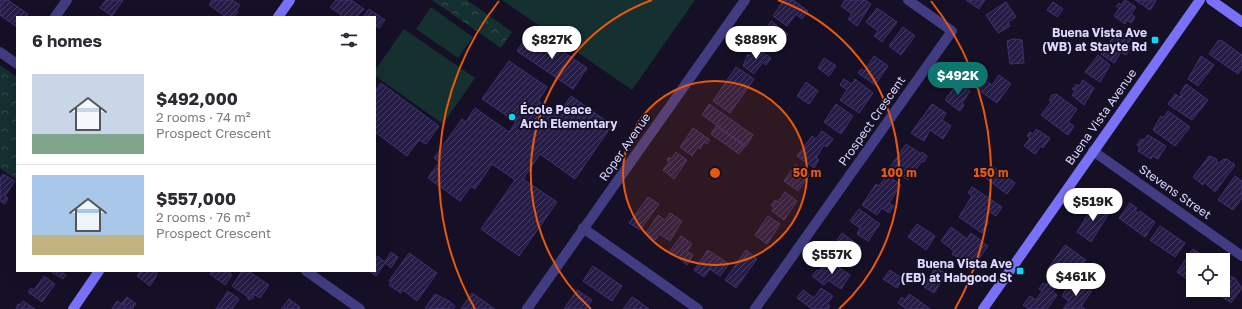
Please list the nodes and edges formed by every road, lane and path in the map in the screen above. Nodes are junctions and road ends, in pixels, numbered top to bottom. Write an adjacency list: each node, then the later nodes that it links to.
1 (67, 0): 7 (street)
2 (290, 0): 8 (street)
3 (745, 0): 13 (street, Roper Avenue)
4 (908, 0): 21 (street, Prospect Crescent)
5 (1200, 0): 12 (street, Buena Vista Avenue)
6 (1211, 0): 9 (street)
7 (56, 16)
8 (279, 16)
9 (1242, 22)
10 (0, 52): 11 (street)
11 (16, 63)
12 (1093, 151): 14 (street, Stevens Street); 22 (street, Buena Vista Avenue)
13 (584, 228): 19 (street, Roper Avenue); 20 (street)
14 (1242, 256)
15 (98, 272): 17 (street)
16 (307, 272): 18 (street)
17 (73, 309)
18 (360, 309)
19 (527, 309)
20 (698, 309)
21 (755, 309)
22 (982, 309)

